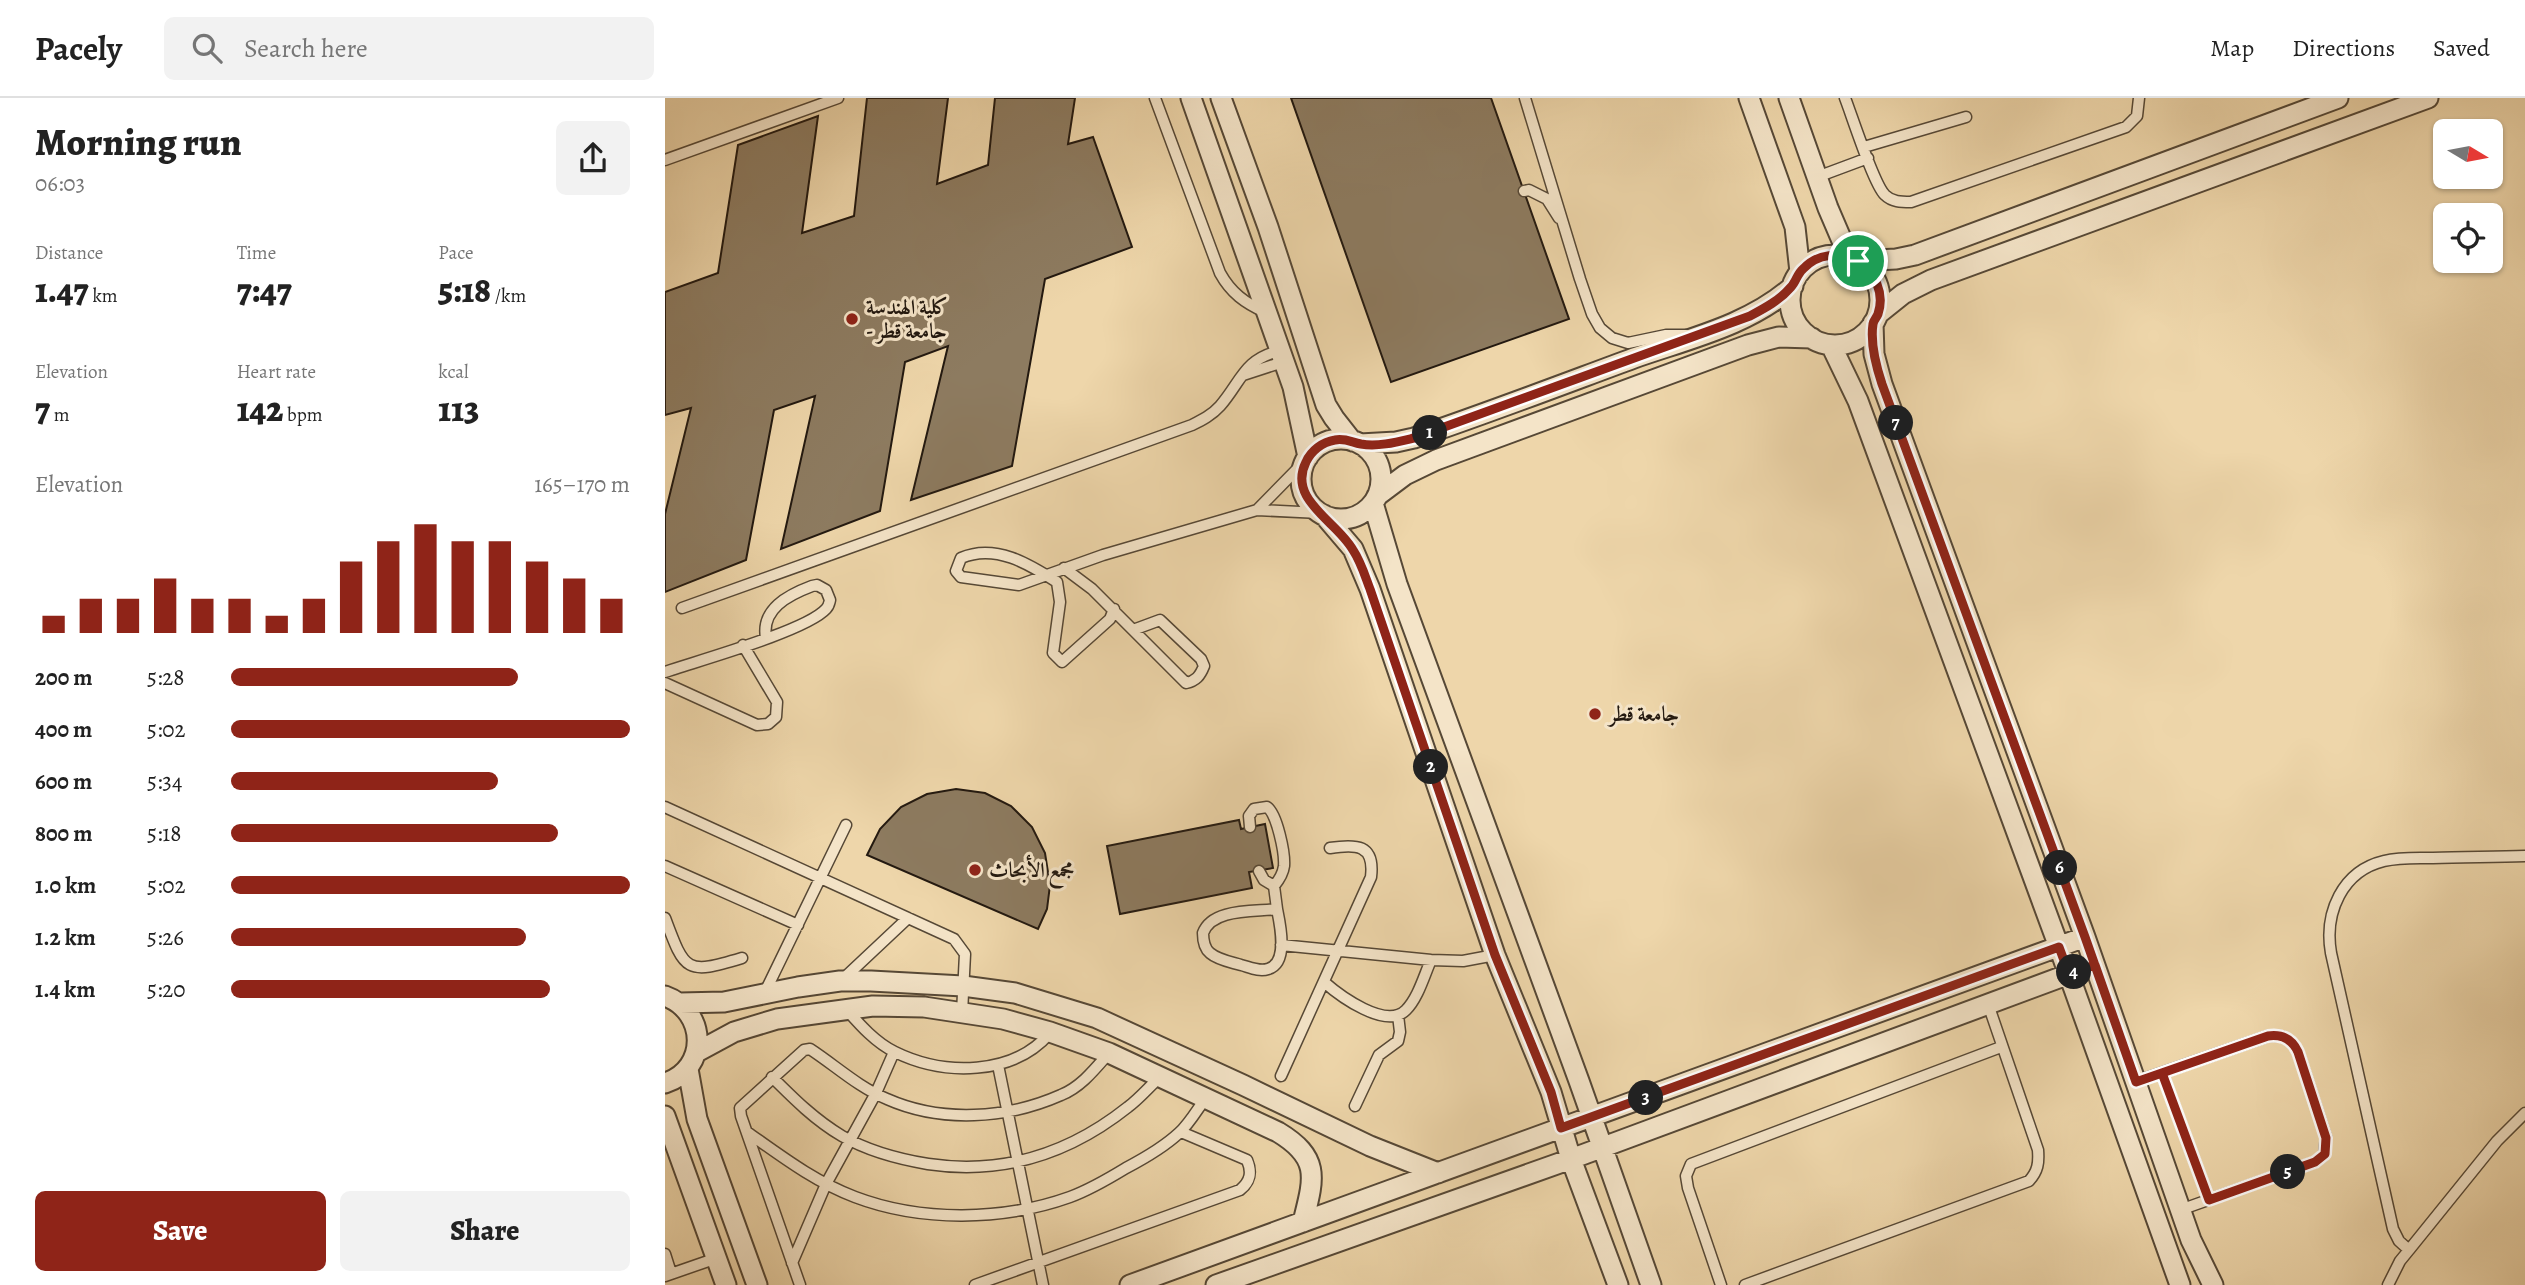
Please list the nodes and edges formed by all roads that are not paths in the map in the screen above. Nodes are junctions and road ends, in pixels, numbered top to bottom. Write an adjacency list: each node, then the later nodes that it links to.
1 (838, 98): 15 (lane)
2 (1155, 98): 21 (lane)
3 (1191, 98): 21 (street)
4 (1220, 98): 26 (street)
5 (1525, 98): 18 (lane)
6 (1749, 98): 20 (street)
7 (1789, 98): 16 (street)
8 (1845, 98): 13 (lane)
9 (2139, 98): 14 (lane)
10 (2338, 98): 19 (street)
11 (2415, 100): 22 (street)
12 (1966, 117): 13 (lane)
13 (1864, 147): 14 (lane)
14 (1868, 158): 16 (lane)
15 (665, 160)
16 (1817, 177): 19 (street)
17 (1524, 191): 18 (lane)
18 (1565, 227): 23 (lane)
19 (1854, 259): 20 (street); 22 (street)
20 (1796, 279): 23 (street); 24 (street)
21 (1267, 313): 25 (street)
22 (1876, 318): 24 (street); 53 (street)
23 (1697, 335): 26 (street)
24 (1822, 341): 28 (street); 55 (street)
25 (1281, 356): 27 (street); 33 (lane)
26 (1356, 442): 27 (street); 28 (street)
27 (1307, 459): 29 (lane); 30 (street)
28 (1375, 499): 30 (street); 89 (street)
29 (1257, 510): 30 (lane); 31 (lane)
30 (1322, 514): 57 (street)
31 (1064, 568): 32 (lane); 34 (lane)
32 (1047, 575): 32 (lane); 34 (lane)
33 (682, 608)
34 (1114, 609): 35 (lane)
35 (1133, 630): 35 (lane)
36 (766, 638): 36 (lane); 37 (lane)
37 (743, 645): 38 (lane); 39 (lane)
38 (665, 672)
39 (665, 683)
40 (665, 807): 47 (lane)
41 (846, 825): 47 (lane)
42 (1250, 827): 48 (lane)
43 (1331, 849): 56 (lane)
44 (2525, 856): 105 (lane)
45 (665, 866): 52 (lane)
46 (1259, 871): 48 (lane)
47 (821, 878): 51 (lane); 52 (lane)
48 (1274, 886): 49 (lane)
49 (1277, 909): 54 (lane); 54 (lane)
50 (665, 918): 58 (lane)
51 (908, 918): 62 (lane); 64 (lane)
52 (798, 925): 65 (lane)
53 (2085, 937): 55 (street); 60 (street)
54 (1281, 945): 56 (lane)
55 (2059, 947): 61 (street); 89 (street)
56 (1338, 950): 59 (lane); 63 (lane)
57 (1495, 955): 59 (lane); 90 (street)
58 (742, 958)
59 (1431, 960): 70 (lane)
60 (2095, 965): 61 (street); 81 (street)
61 (2069, 974): 67 (street); 103 (street)
62 (840, 981): 64 (street); 65 (street)
63 (1324, 982): 70 (lane); 78 (lane)
64 (963, 986): 69 (lane); 97 (street)
65 (764, 994): 66 (street)
66 (669, 998): 75 (street)
67 (1988, 1004): 72 (lane); 94 (street)
68 (846, 1009): 69 (street); 73 (lane); 75 (street)
69 (962, 1013): 71 (street)
70 (1398, 1016): 85 (lane)
71 (1050, 1032): 74 (street); 76 (lane)
72 (2001, 1047): 121 (lane); 122 (lane)
73 (894, 1052): 76 (lane); 83 (lane)
74 (1109, 1053): 80 (street); 86 (lane)
75 (692, 1061): 82 (street); 113 (street)
76 (998, 1065): 86 (lane)
77 (2162, 1073): 81 (lane); 99 (lane); 99 (lane)
78 (1281, 1076)
79 (772, 1077): 83 (lane); 91 (lane); 93 (lane)
80 (1159, 1078): 84 (street); 96 (lane)
81 (2136, 1082): 101 (street)
82 (665, 1083)
83 (876, 1093): 86 (lane); 93 (lane)
84 (1205, 1099): 92 (lane); 102 (street)
85 (1355, 1106)
86 (1008, 1111): 96 (lane)
87 (2525, 1113): 105 (lane)
88 (665, 1116): 108 (street)
89 (1592, 1117): 90 (street); 94 (street)
90 (1561, 1128): 95 (street); 97 (street)
91 (747, 1132): 98 (lane); 110 (lane)
92 (1181, 1132): 100 (lane); 109 (lane)
93 (851, 1140): 96 (lane); 98 (lane)
94 (1603, 1146): 95 (street); 104 (street)
95 (1571, 1159): 107 (street); 118 (street)
96 (1018, 1162): 100 (lane)
97 (1438, 1173): 102 (street)
98 (826, 1184): 100 (lane); 110 (lane)
99 (2209, 1200): 101 (lane)
100 (1027, 1208): 109 (lane)
101 (2181, 1214): 103 (street); 124 (street)
102 (1303, 1222): 117 (street)
103 (2160, 1226): 123 (street)
104 (1637, 1244): 107 (street); 120 (street)
105 (2409, 1250): 125 (lane)
106 (665, 1254): 111 (lane)
107 (1607, 1256): 119 (street)
108 (717, 1258): 111 (lane); 112 (street)
109 (1038, 1262): 115 (lane); 116 (lane)
110 (792, 1263): 114 (lane)
111 (668, 1274)
112 (726, 1285)
113 (757, 1285)
114 (800, 1285)
115 (975, 1285)
116 (1043, 1285)
117 (1130, 1285)
118 (1216, 1285)
119 (1618, 1285)
120 (1651, 1285)
121 (1721, 1285)
122 (1745, 1285)
123 (2180, 1285)
124 (2213, 1285)
125 (2388, 1285)

